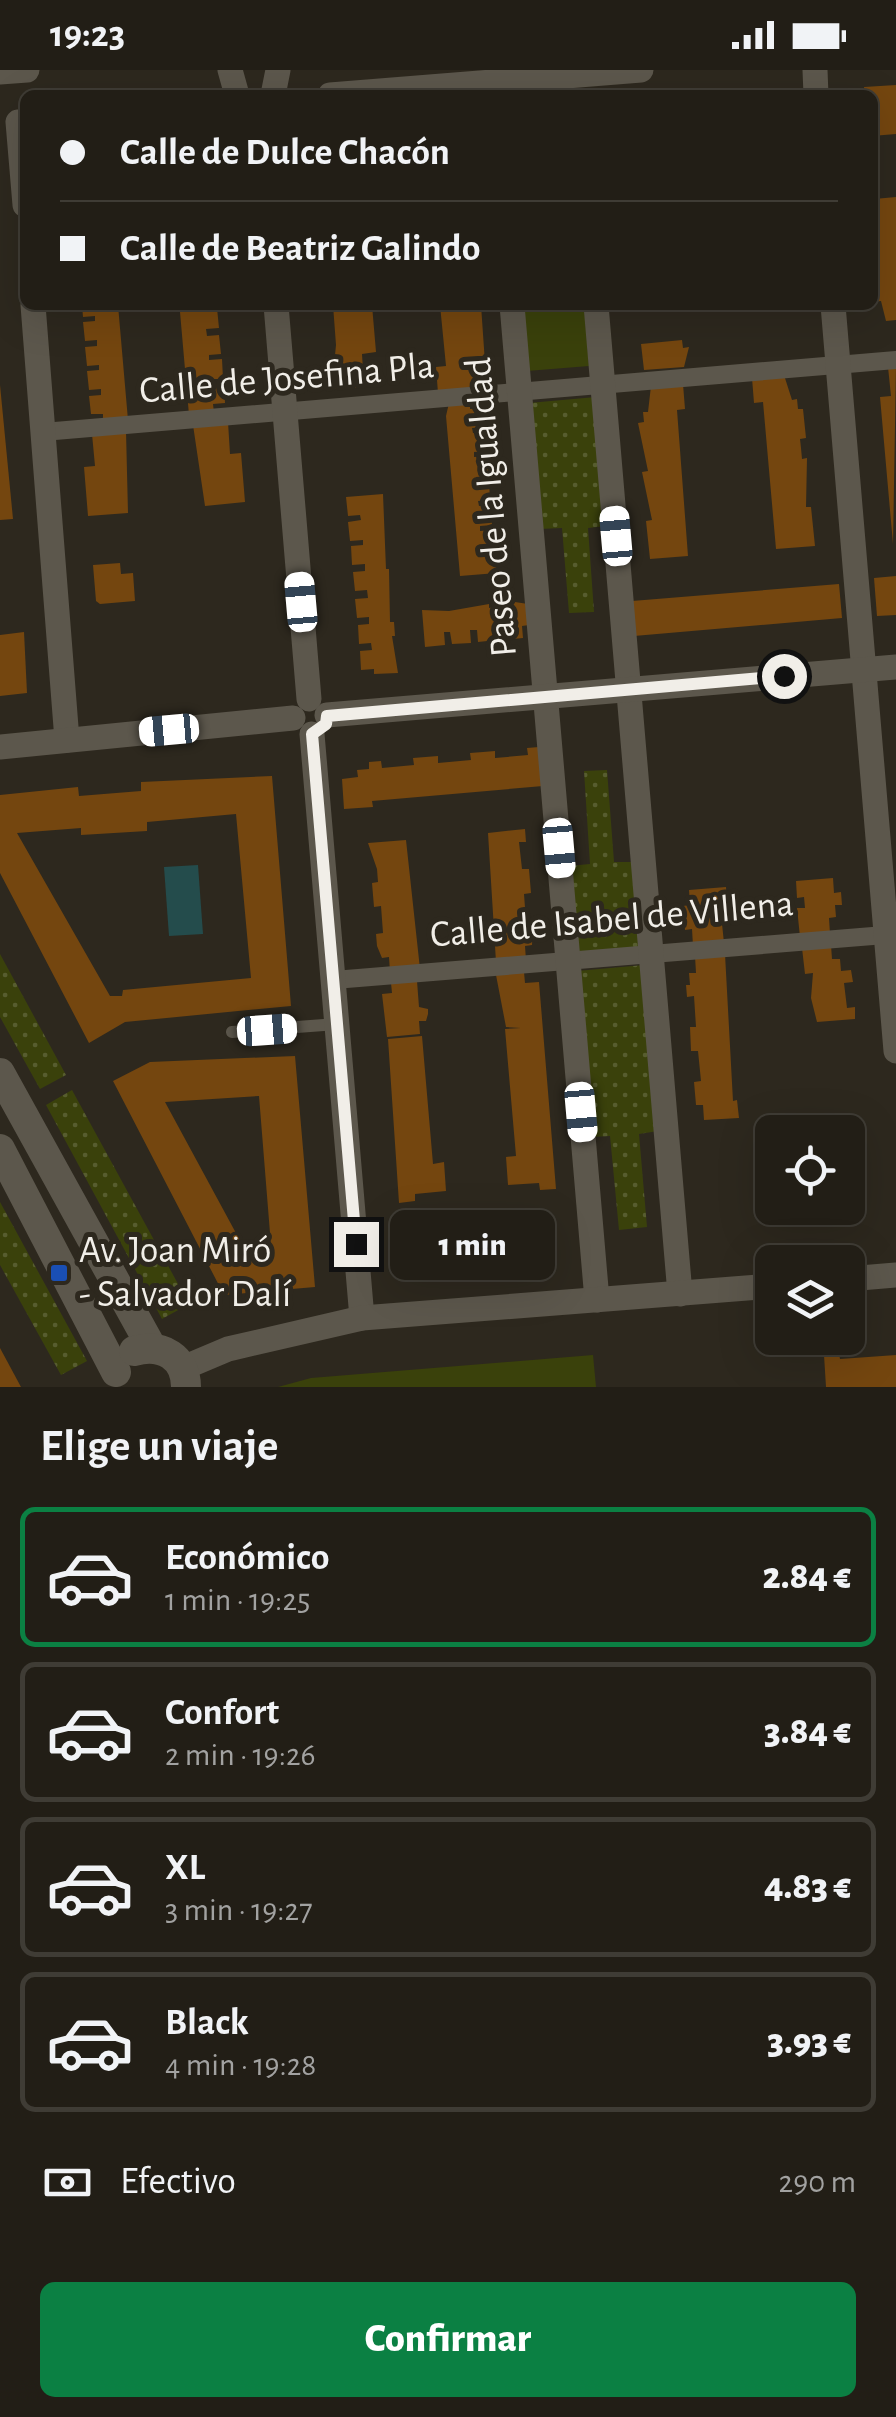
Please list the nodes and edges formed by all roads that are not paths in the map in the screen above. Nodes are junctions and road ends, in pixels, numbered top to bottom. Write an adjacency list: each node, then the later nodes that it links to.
1 (27, 70): 3 (street)
2 (640, 70): 4 (street)
3 (0, 72)
4 (576, 85): 5 (street)
5 (493, 89): 6 (street)
6 (466, 90)
7 (14, 123): 8 (street)
8 (20, 168)
9 (33, 310): 19 (street)
10 (276, 310): 18 (street)
11 (512, 310): 17 (street, Paseo de la Igualdad)
12 (597, 310): 16 (street)
13 (833, 310): 15 (street)
14 (896, 360): 15 (street, Calle de Josefina Pla)
15 (838, 364): 16 (street, Calle de Josefina Pla); 21 (street)
16 (604, 384): 17 (street, Calle de Josefina Pla); 22 (street)
17 (520, 392): 18 (street, Calle de Josefina Pla); 23 (street, Paseo de la Igualdad)
18 (285, 412): 19 (street, Calle de Josefina Pla); 24 (street)
19 (43, 432): 25 (street)
20 (896, 668): 21 (street)
21 (862, 670): 22 (street); 27 (street)
22 (629, 689): 23 (street); 28 (street)
23 (547, 696): 24 (street); 29 (street, Paseo de la Igualdad)
24 (310, 717): 25 (street); 30 (street)
25 (67, 740): 26 (street)
26 (0, 747)
27 (891, 934): 28 (street, Calle de Isabel de Villena); 33 (street)
28 (653, 955): 29 (street, Calle de Isabel de Villena); 39 (street)
29 (568, 963): 30 (street, Calle de Isabel de Villena); 40 (street, Paseo de la Igualdad)
30 (334, 980): 31 (street)
31 (337, 1024): 32 (lane); 41 (street)
32 (232, 1032)
33 (896, 1051)
34 (0, 1073): 42 (street)
35 (0, 1149): 44 (street)
36 (896, 1275): 37 (street)
37 (865, 1278)
38 (755, 1287): 39 (street)
39 (680, 1294): 40 (street)
40 (596, 1300): 41 (street)
41 (362, 1318): 43 (street)
42 (152, 1348): 43 (street); 44 (street)
43 (185, 1378)
44 (115, 1380)

